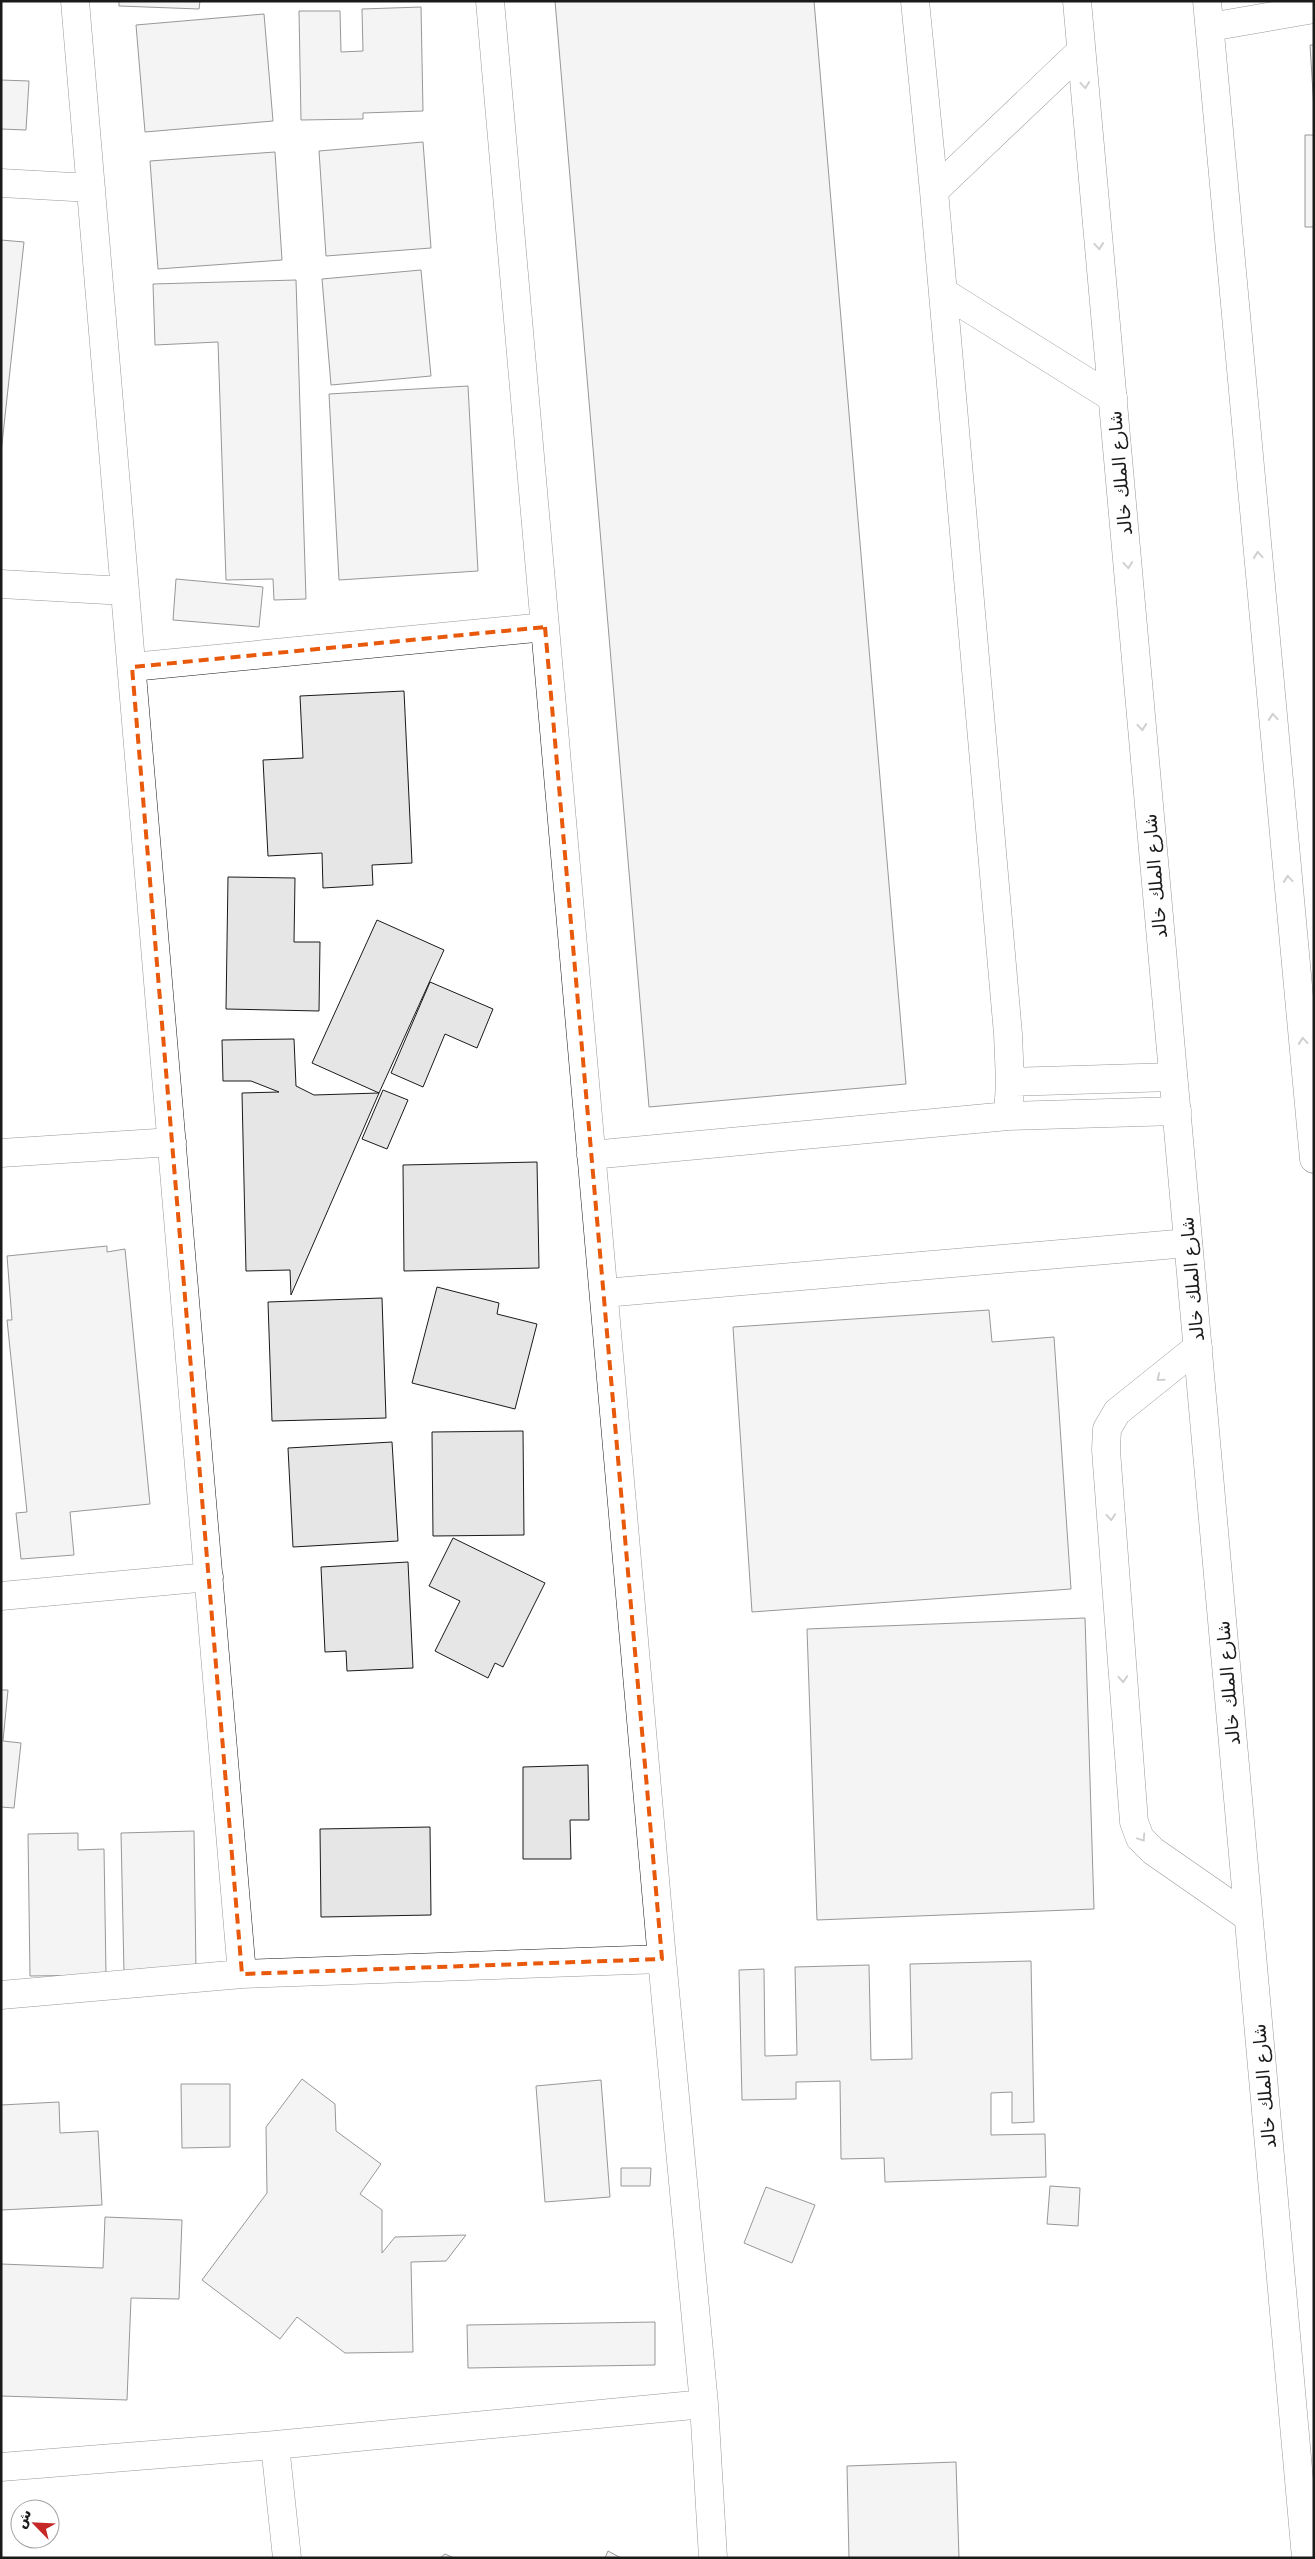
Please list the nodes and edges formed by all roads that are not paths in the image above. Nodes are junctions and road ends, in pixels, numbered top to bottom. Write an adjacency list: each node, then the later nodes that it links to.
1 (75, 1): 9 (street)
2 (490, 1): 15 (street)
3 (914, 1): 10 (street)
4 (1077, 1): 7 (street, شارع الملك خالد)
5 (1314, 9): 6 (street)
6 (1209, 14): 24 (street, one-way to 6)
7 (1082, 51): 10 (street); 12 (street, شارع الملك خالد, one-way to 12)
8 (1, 183): 9 (street)
9 (91, 188): 14 (street)
10 (934, 191): 11 (street)
11 (943, 292): 12 (street); 18 (street)
12 (1113, 398): 17 (street, شارع الملك خالد, one-way to 17)
13 (1, 584): 14 (street)
14 (125, 591): 16 (street)
15 (545, 627): 16 (street); 23 (street)
16 (132, 667): 21 (street)
17 (1173, 1076): 18 (street); 19 (street, شارع الملك خالد)
18 (1010, 1082): 20 (street)
19 (1177, 1111): 20 (street); 25 (street, شارع الملك خالد)
20 (1008, 1116): 23 (street)
21 (172, 1142): 22 (street); 28 (street)
22 (1, 1153)
23 (591, 1155): 26 (street)
24 (1314, 1159)
25 (1188, 1243): 26 (street); 27 (street, شارع الملك خالد)
26 (604, 1293): 31 (street)
27 (1198, 1347): 30 (street, شارع الملك خالد); 30 (street, one-way to 30)
28 (209, 1577): 29 (street); 32 (street)
29 (1, 1596)
30 (1248, 1917): 39 (street, شارع الملك خالد)
31 (662, 1960): 32 (street); 34 (street)
32 (242, 1974): 33 (street)
33 (1, 1995)
34 (704, 2404): 35 (street); 38 (street)
35 (276, 2445): 36 (street); 37 (street)
36 (1, 2467)
37 (287, 2558)
38 (713, 2558)
39 (1306, 2558)

